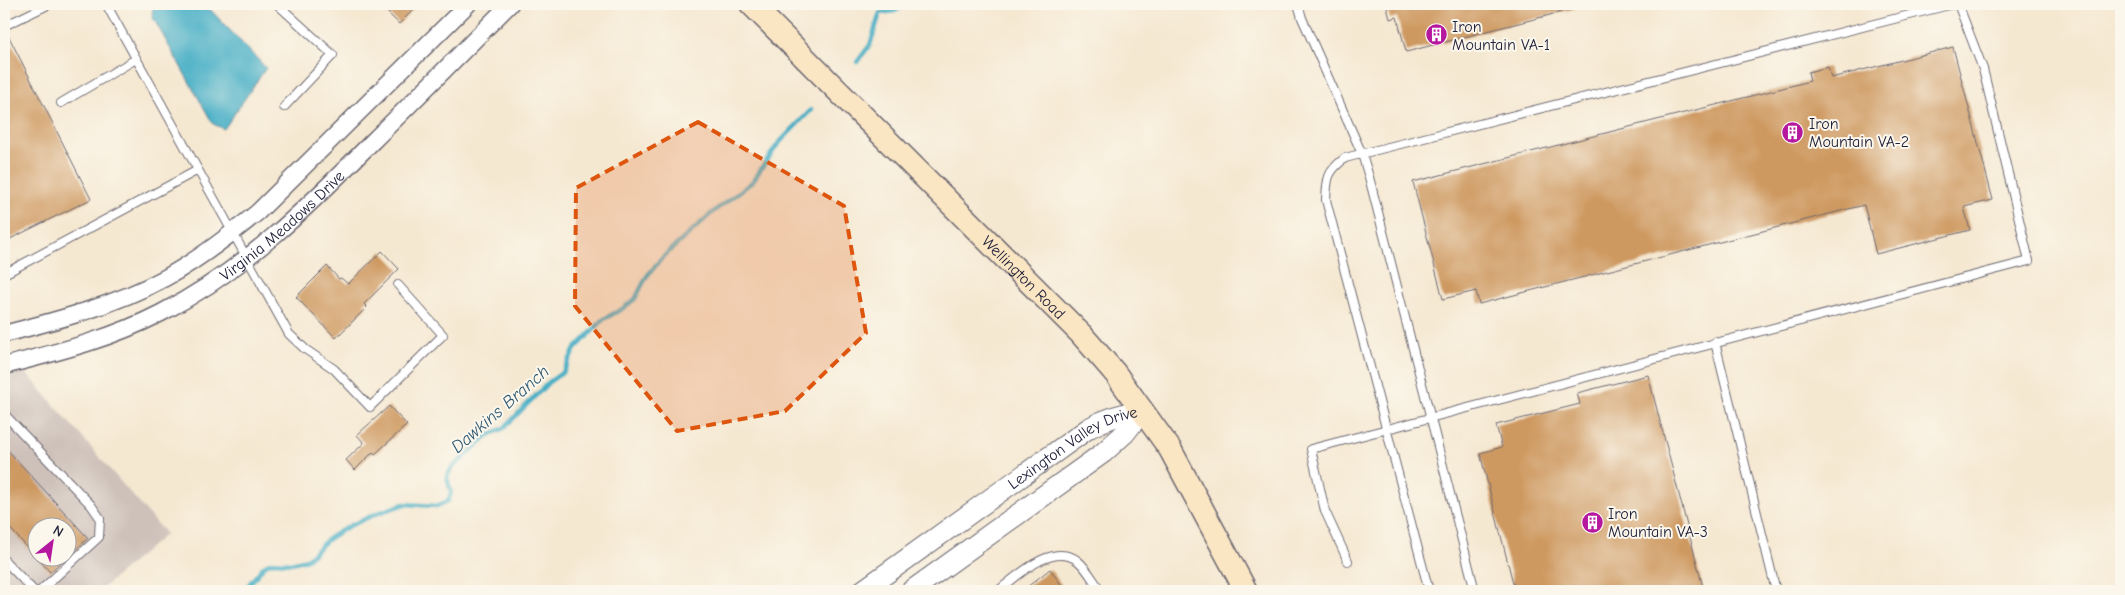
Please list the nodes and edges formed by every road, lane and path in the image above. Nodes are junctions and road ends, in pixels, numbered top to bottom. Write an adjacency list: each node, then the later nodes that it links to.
1 (50, 4): 10 (lane)
2 (106, 4): 11 (lane)
3 (277, 4): 13 (lane)
4 (468, 4): 16 (street, Virginia Meadows Drive)
5 (510, 4): 17 (street, Virginia Meadows Drive)
6 (751, 4): 24 (main road, Wellington Road)
7 (1298, 4): 14 (lane)
8 (1953, 4): 14 (lane)
9 (1958, 4): 21 (lane)
10 (4, 26)
11 (136, 59): 12 (lane); 15 (lane)
12 (61, 103)
13 (284, 108)
14 (1362, 154): 25 (lane); 26 (lane)
15 (198, 170): 16 (lane); 18 (lane)
16 (232, 233): 17 (lane); 20 (street, Virginia Meadows Drive)
17 (247, 259): 19 (lane); 22 (street, Virginia Meadows Drive)
18 (4, 274)
19 (398, 285)
20 (4, 334)
21 (1715, 342): 25 (lane); 38 (lane)
22 (4, 366)
23 (4, 409): 30 (lane)
24 (1143, 410): 31 (street, Lexington Valley Drive); 32 (street, Lexington Valley Drive); 35 (main road, Wellington Road)
25 (1430, 416): 26 (lane); 37 (lane)
26 (1387, 428): 28 (lane); 36 (lane)
27 (4, 560): 29 (lane)
28 (1348, 561)
29 (34, 591)
30 (40, 591)
31 (862, 591)
32 (911, 591)
33 (998, 591): 34 (lane)
34 (1101, 591)
35 (1246, 591)
36 (1429, 591)
37 (1475, 591)
38 (1776, 591)

